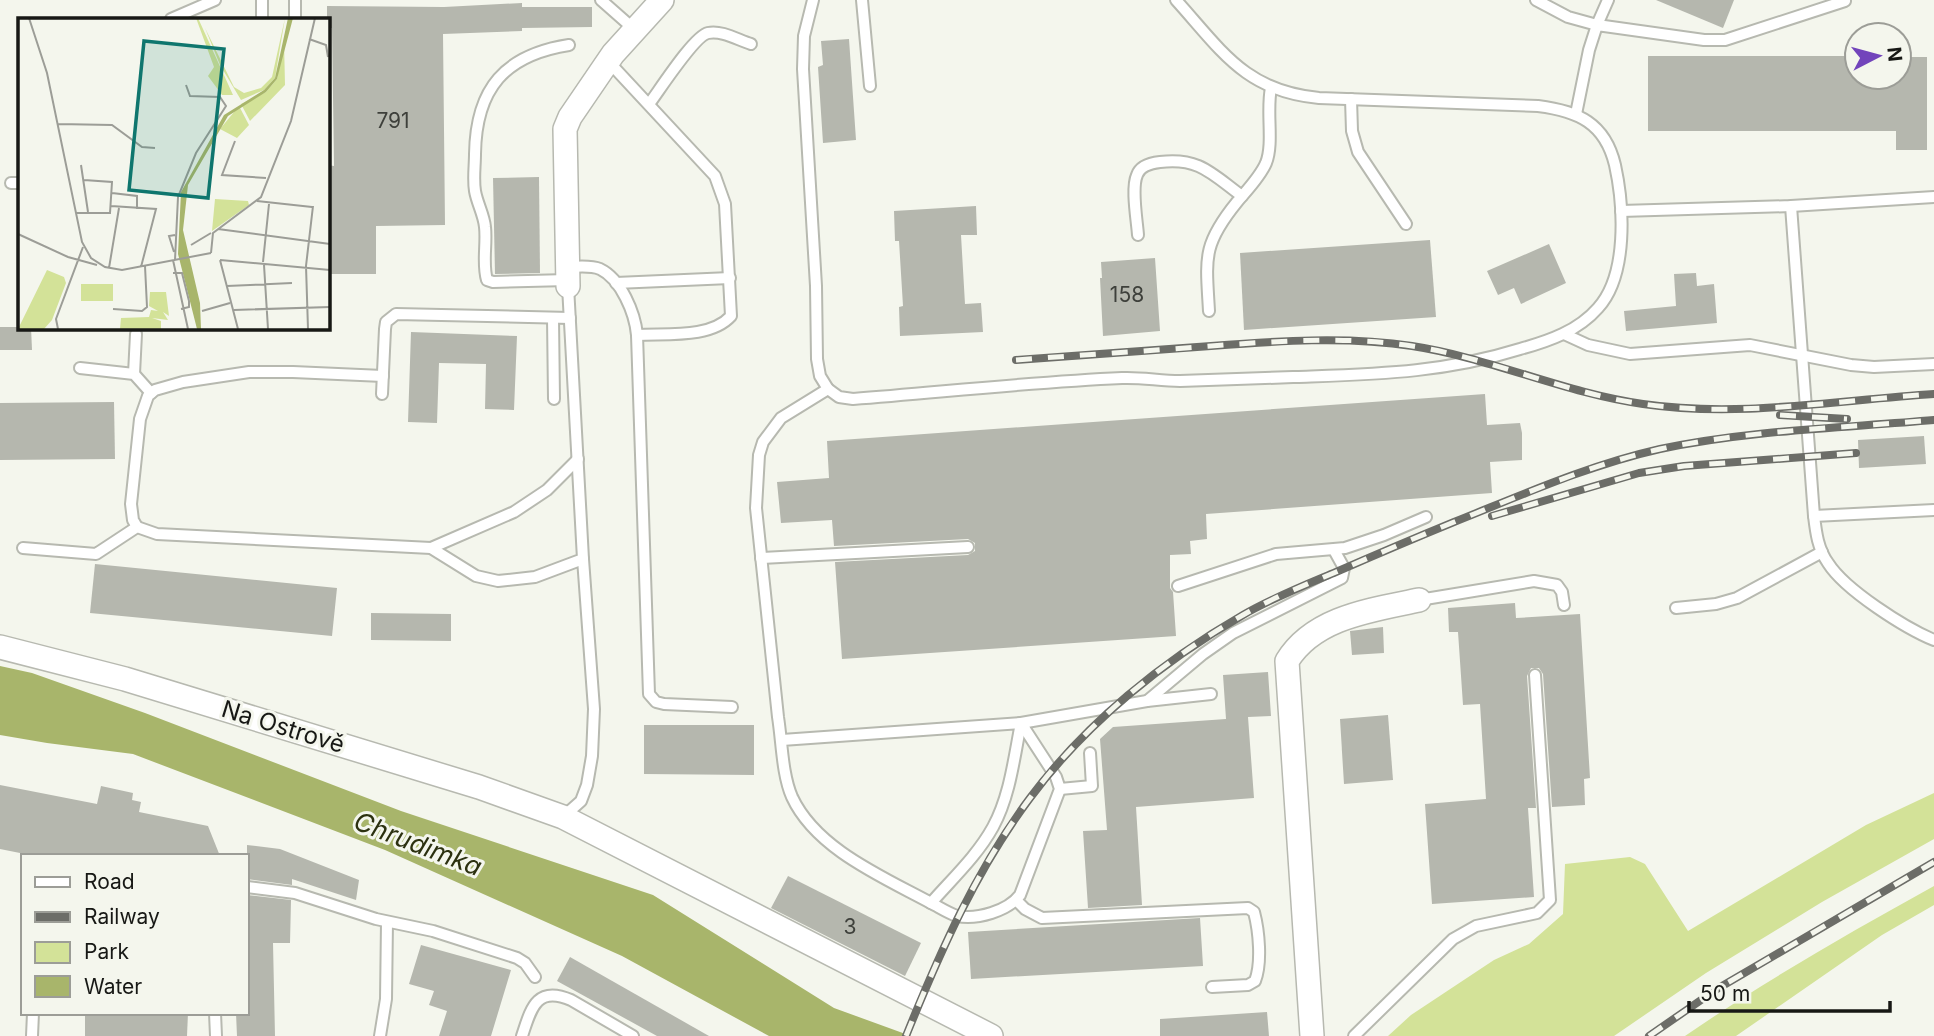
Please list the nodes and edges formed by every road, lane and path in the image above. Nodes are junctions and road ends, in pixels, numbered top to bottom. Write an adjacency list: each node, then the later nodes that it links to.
1 (215, 0): 12 (lane)
2 (262, 0): 13 (lane)
3 (295, 0): 14 (lane)
4 (601, 0): 16 (lane)
5 (662, 0): 16 (street)
6 (813, 0): 45 (lane)
7 (862, 0): 20 (lane)
8 (1176, 0): 21 (lane)
9 (1536, 0): 15 (lane)
10 (1608, 0): 15 (lane)
11 (1845, 1): 15 (lane)
12 (173, 18)
13 (262, 18)
14 (295, 18)
15 (1597, 26): 24 (lane)
16 (635, 30): 19 (street)
17 (751, 44): 23 (lane)
18 (569, 45): 31 (lane)
19 (608, 61): 23 (lane); 31 (street)
20 (870, 86)
21 (1271, 88): 22 (lane); 25 (lane)
22 (1351, 99): 24 (lane); 29 (lane)
23 (649, 104): 32 (lane)
24 (1576, 114): 28 (lane)
25 (1242, 196): 30 (lane); 34 (lane)
26 (1934, 197): 27 (lane)
27 (1791, 206): 28 (lane); 40 (lane)
28 (1620, 211): 38 (lane)
29 (1406, 224)
30 (1138, 235)
31 (568, 278): 33 (lane); 36 (lane)
32 (730, 278): 33 (lane); 39 (lane)
33 (616, 283): 39 (lane)
34 (1209, 311)
35 (553, 318): 36 (lane); 44 (lane); 48 (lane)
36 (570, 318): 49 (lane)
37 (136, 334): 43 (lane)
38 (1564, 334): 40 (lane); 45 (lane)
39 (637, 335): 70 (lane)
40 (1803, 354): 41 (lane); 51 (lane)
41 (1934, 364)
42 (80, 368): 43 (lane)
43 (134, 374): 46 (lane)
44 (383, 376): 46 (lane); 47 (lane)
45 (828, 389): 60 (lane)
46 (151, 393): 53 (lane)
47 (382, 394)
48 (554, 399)
49 (578, 459): 56 (lane); 59 (lane)
50 (1934, 510): 51 (lane)
51 (1814, 516): 58 (lane)
52 (1426, 517): 57 (lane)
53 (137, 527): 55 (lane); 56 (lane)
54 (968, 547): 60 (lane)
55 (23, 548)
56 (431, 548): 59 (lane)
57 (1334, 550): 61 (lane); 69 (lane)
58 (1822, 552): 64 (lane); 65 (lane)
59 (583, 558): 75 (lane)
60 (761, 558): 72 (lane)
61 (1178, 586)
62 (1419, 600): 63 (lane); 90 (street)
63 (1564, 605)
64 (1676, 608)
65 (1934, 640)
66 (0, 647): 75 (street, Na Ostrově)
67 (1535, 675): 91 (lane)
68 (1212, 694): 69 (lane)
69 (1147, 701): 71 (lane)
70 (732, 707)
71 (1021, 723): 72 (lane); 74 (lane); 78 (lane)
72 (782, 740): 78 (lane)
73 (1090, 753): 74 (lane)
74 (1060, 789): 77 (lane)
75 (563, 817): 89 (street, Na Ostrově)
76 (248, 887): 79 (lane)
77 (1016, 900): 78 (lane); 81 (lane)
78 (931, 903)
79 (387, 922): 80 (lane); 86 (lane)
80 (535, 977)
81 (1212, 987)
82 (33, 1015): 84 (lane)
83 (215, 1015): 85 (lane)
84 (32, 1036)
85 (216, 1036)
86 (380, 1036)
87 (522, 1036): 88 (lane)
88 (633, 1036)
89 (991, 1036)
90 (1312, 1036)
91 (1354, 1036)

